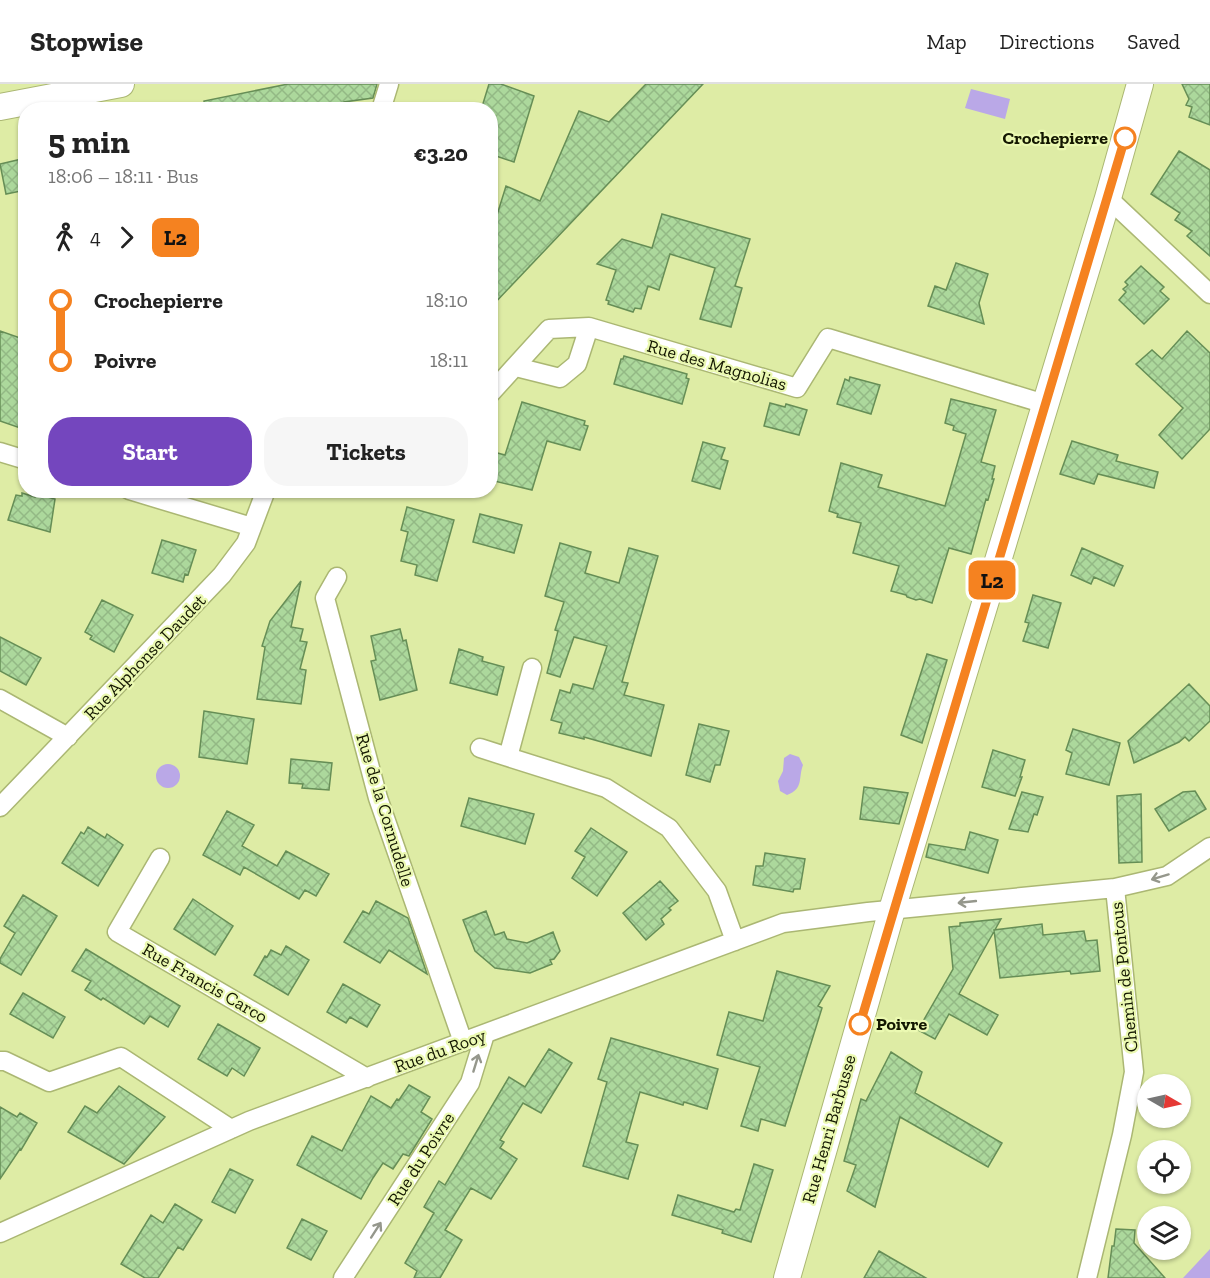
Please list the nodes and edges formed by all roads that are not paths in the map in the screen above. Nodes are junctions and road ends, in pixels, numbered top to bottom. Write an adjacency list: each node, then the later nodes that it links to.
1 (121, 84): 4 (main road)
2 (389, 84): 5 (street)
3 (1140, 84): 8 (main road, Rue Henri Barbusse)
4 (26, 102)
5 (383, 102)
6 (18, 104): 7 (main road)
7 (0, 107)
8 (1108, 198): 9 (street); 13 (main road, Rue Henri Barbusse)
9 (1210, 294)
10 (589, 327): 11 (street, Rue des Magnolias); 11 (street); 13 (street, Rue des Magnolias)
11 (516, 367): 12 (street, Rue des Magnolias)
12 (498, 386)
13 (1044, 404): 29 (main road, Rue Henri Barbusse)
14 (0, 452): 15 (street)
15 (18, 458)
16 (156, 498): 18 (street)
17 (263, 498): 18 (street, Rue Alphonse Daudet)
18 (252, 527): 22 (street, Rue Alphonse Daudet)
19 (337, 577): 32 (street, Rue de la Cornudelle)
20 (531, 668): 24 (street)
21 (0, 699): 22 (street)
22 (68, 737): 25 (street, Rue Alphonse Daudet)
23 (480, 748): 24 (street)
24 (508, 757): 30 (street)
25 (0, 807)
26 (1210, 847): 28 (street, Rue du Rooy, one-way to 28)
27 (160, 858): 34 (street, Rue Francis Carco)
28 (1115, 888): 29 (street, Rue du Rooy, one-way to 29); 39 (street, Chemin de Pontous)
29 (892, 910): 30 (street, Rue du Rooy); 38 (main road, Rue Henri Barbusse)
30 (735, 941): 31 (street, Rue du Rooy)
31 (485, 1034): 32 (street, Rue du Rooy); 37 (street, Rue du Poivre, one-way to 31)
32 (463, 1042): 34 (street, Rue du Rooy)
33 (0, 1061): 35 (street)
34 (367, 1078): 35 (street, Rue du Rooy)
35 (231, 1129): 36 (street, Rue du Rooy)
36 (0, 1233)
37 (343, 1278)
38 (787, 1278)
39 (1087, 1278)

